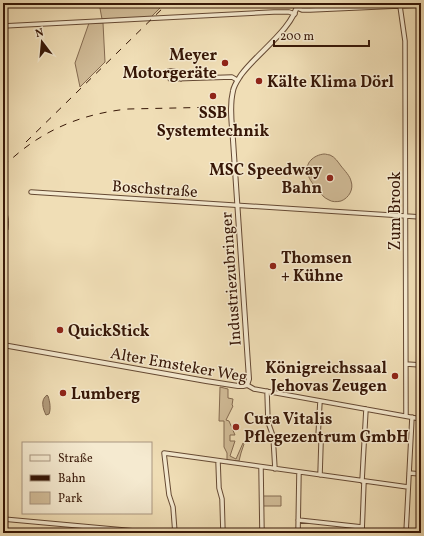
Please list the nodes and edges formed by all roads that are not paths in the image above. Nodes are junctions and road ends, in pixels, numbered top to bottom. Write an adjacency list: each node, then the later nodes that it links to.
1 (298, 5): 3 (street); 4 (street, Industriezubringer)
2 (421, 5): 3 (street)
3 (400, 6): 10 (street, Zum Brook)
4 (295, 14): 5 (street); 7 (street, Industriezubringer)
5 (3, 26)
6 (181, 79): 7 (street)
7 (237, 80): 9 (street, Industriezubringer)
8 (31, 192): 9 (street, Boschstraße)
9 (238, 205): 10 (street, Boschstraße); 15 (street, Industriezubringer)
10 (406, 216): 11 (street, Boschstraße); 13 (street, Zum Brook)
11 (421, 217)
12 (3, 345): 15 (street, Alter Emsteker Weg)
13 (406, 364): 14 (street); 19 (street, Zum Brook)
14 (421, 365)
15 (247, 385): 16 (street, Alter Emsteker Weg)
16 (267, 391): 17 (street, Alter Emsteker Weg); 24 (street)
17 (320, 401): 18 (street, Alter Emsteker Weg); 28 (street)
18 (366, 410): 19 (street, Alter Emsteker Weg); 29 (street)
19 (406, 416): 20 (street, Alter Emsteker Weg)
20 (412, 417): 21 (street, Alter Emsteker Weg); 26 (street)
21 (421, 419)
22 (218, 461): 23 (street); 35 (street); 36 (street)
23 (261, 467): 24 (street); 37 (street)
24 (275, 469): 25 (street)
25 (299, 472): 28 (street); 32 (street)
26 (409, 473): 27 (street); 30 (street)
27 (421, 474)
28 (320, 475): 29 (street)
29 (363, 481): 30 (street); 33 (street)
30 (408, 487): 40 (street)
31 (3, 519): 34 (street)
32 (298, 520): 33 (street); 38 (street)
33 (362, 526): 39 (street)
34 (157, 533)
35 (175, 533)
36 (223, 533)
37 (262, 533)
38 (298, 533)
39 (362, 533)
40 (406, 533)

